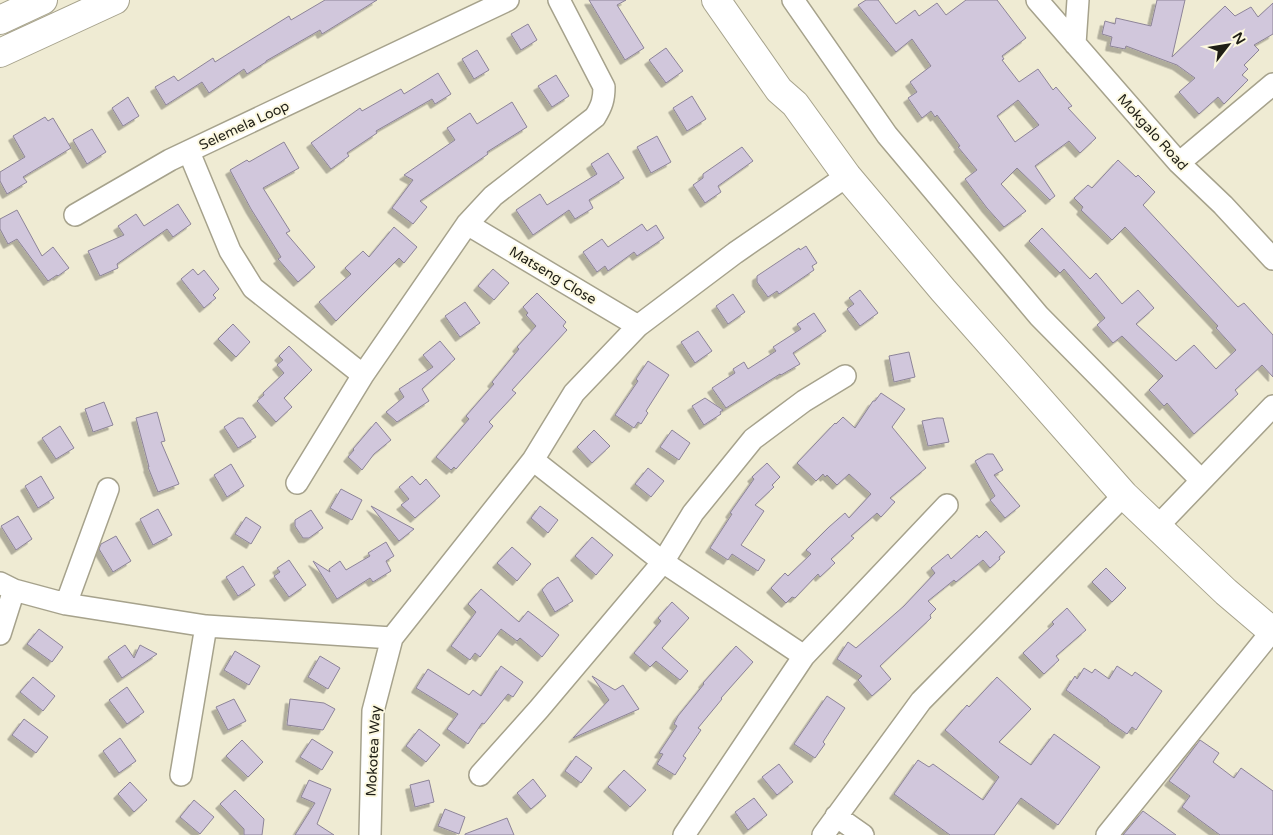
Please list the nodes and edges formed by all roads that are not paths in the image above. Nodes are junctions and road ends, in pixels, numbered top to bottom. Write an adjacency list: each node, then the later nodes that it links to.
1 (43, 0): 10 (street)
2 (115, 0): 12 (street)
3 (508, 0): 15 (street, Selemela Loop)
4 (559, 0): 19 (street)
5 (716, 0): 14 (street)
6 (738, 0): 14 (street)
7 (794, 0): 26 (street)
8 (1037, 0): 11 (street, Mokgalo Road)
9 (1078, 0): 11 (street)
10 (0, 20)
11 (1075, 44): 16 (street, Mokgalo Road)
12 (0, 52)
13 (1273, 84): 16 (street)
14 (795, 104): 17 (street)
15 (189, 152): 18 (street); 22 (street, Selemela Loop)
16 (1179, 163): 20 (street, Mokgalo Road)
17 (847, 176): 21 (street); 29 (street)
18 (75, 215)
19 (468, 224): 21 (street, Matseng Close); 22 (street)
20 (1272, 256)
21 (638, 326): 25 (street)
22 (363, 375): 27 (street)
23 (845, 376): 32 (street)
24 (1273, 406): 26 (street)
25 (533, 460): 32 (street); 38 (street)
26 (1201, 480): 31 (street)
27 (297, 483)
28 (108, 489): 34 (street)
29 (1124, 495): 31 (street); 42 (street)
30 (947, 505): 39 (street)
31 (1158, 527): 36 (street)
32 (662, 562): 39 (street); 41 (street)
33 (7, 587): 34 (street); 37 (street)
34 (66, 604): 35 (street)
35 (206, 626): 38 (street); 40 (street)
36 (1273, 632): 47 (street)
37 (0, 634)
38 (392, 638): 43 (street, Mokotea Way)
39 (804, 656): 44 (street)
40 (181, 775)
41 (480, 775)
42 (836, 816): 45 (street); 46 (street)
43 (370, 835)
44 (684, 835)
45 (823, 835)
46 (863, 835)
47 (1107, 835)

